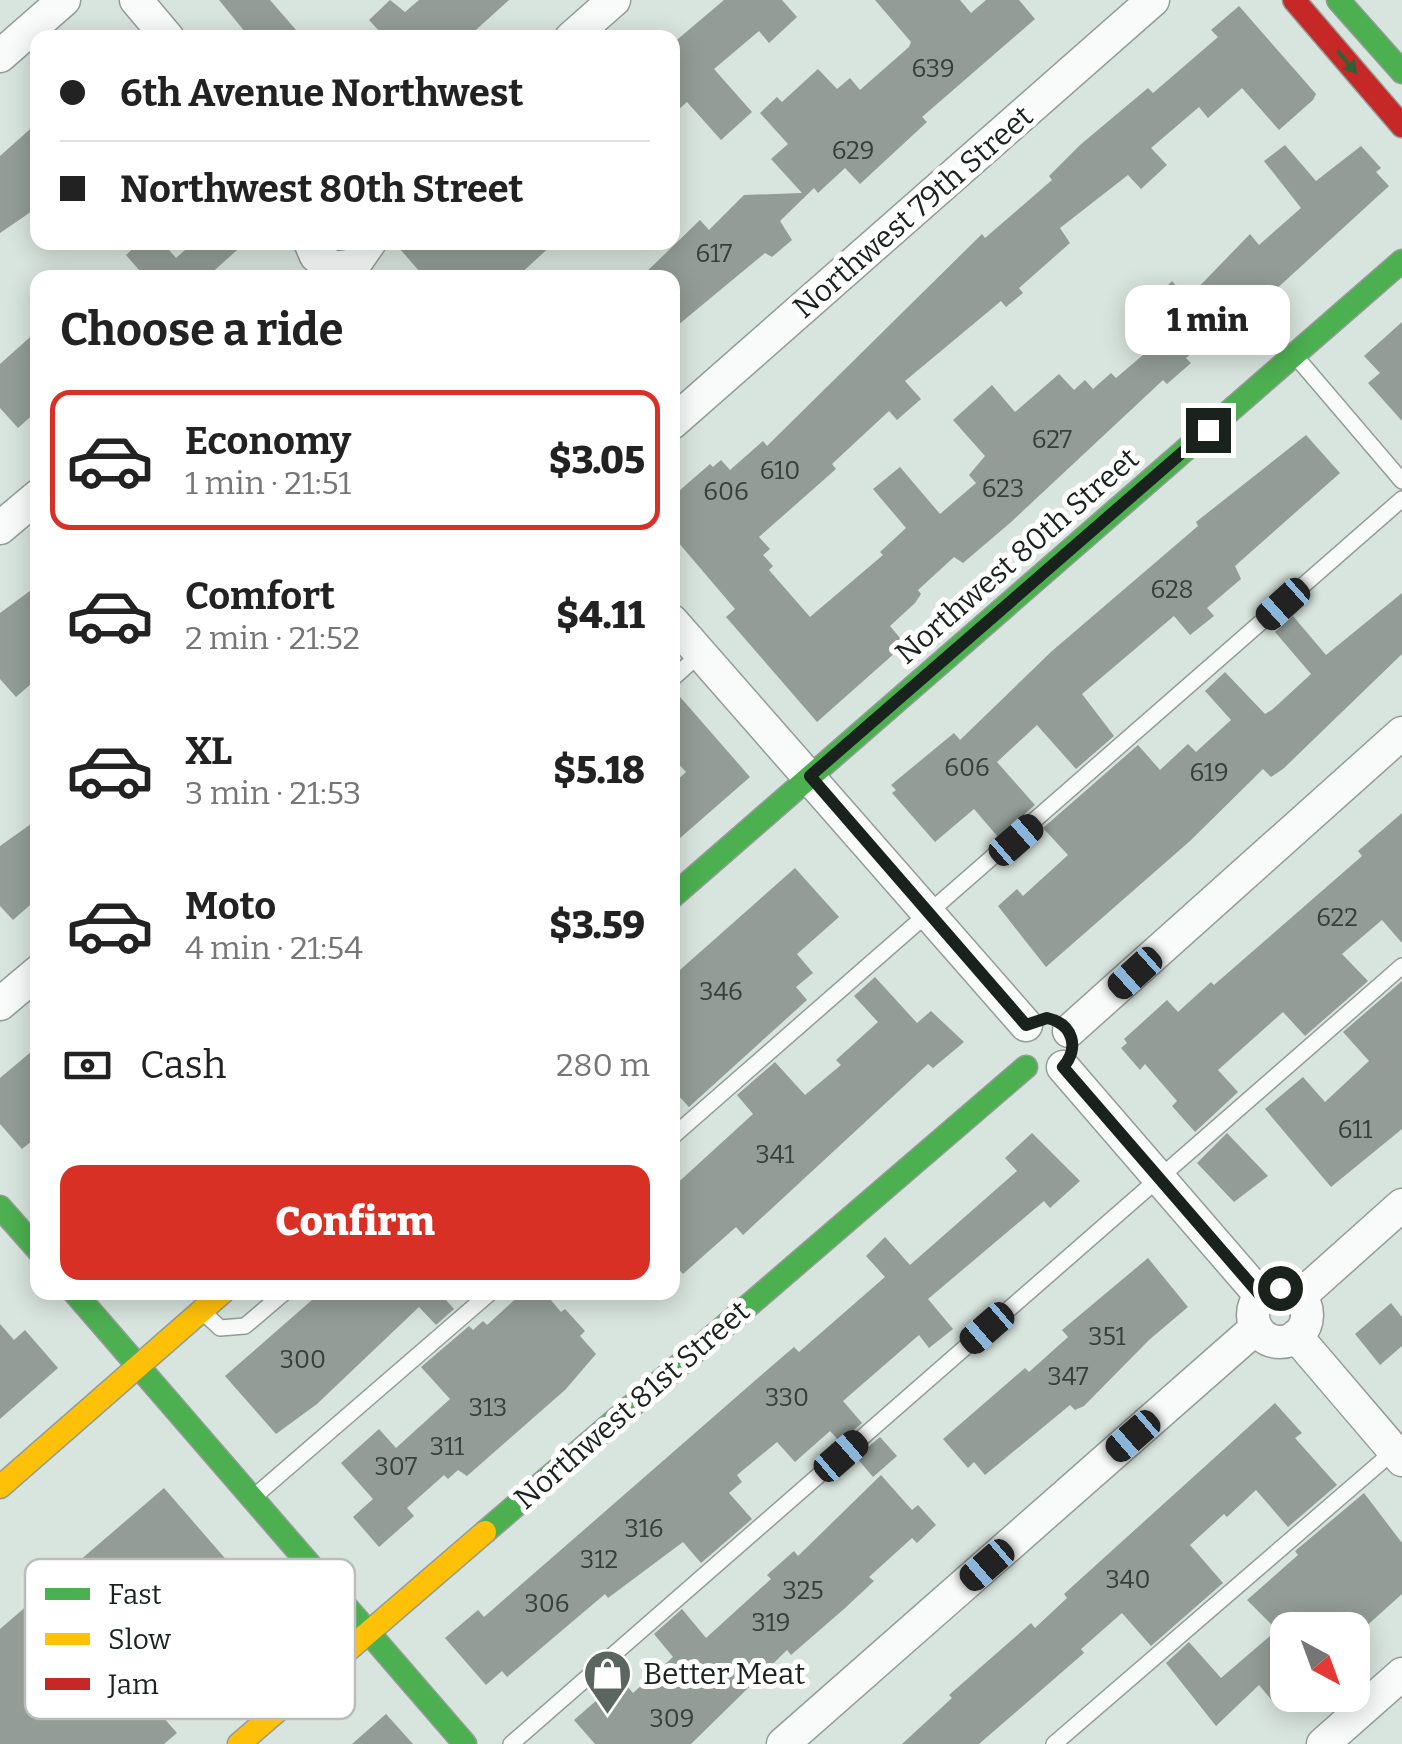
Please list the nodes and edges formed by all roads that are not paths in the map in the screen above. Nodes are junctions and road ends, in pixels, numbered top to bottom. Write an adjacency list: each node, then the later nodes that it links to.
1 (64, 0): 9 (street)
2 (136, 0): 7 (street)
3 (614, 0): 8 (street)
4 (1153, 0): 16 (street, Northwest 79th Street)
5 (1294, 0): 11 (street, one-way to 11)
6 (1338, 0): 10 (street)
7 (161, 30)
8 (580, 30)
9 (0, 56)
10 (1402, 72)
11 (1402, 126)
12 (306, 259): 13 (street)
13 (370, 260)
14 (1402, 261): 15 (street, Northwest 80th Street)
15 (1294, 355): 17 (lane); 25 (street, Northwest 80th Street)
16 (680, 416)
17 (1402, 481)
18 (1402, 500): 27 (lane)
19 (30, 503): 20 (street)
20 (0, 528)
21 (680, 630): 22 (street)
22 (701, 653): 23 (lane); 25 (street)
23 (680, 672)
24 (1402, 733): 32 (street)
25 (810, 776): 26 (street, Northwest 80th Street); 27 (street)
26 (680, 890)
27 (931, 915): 31 (street); 35 (lane)
28 (1402, 966): 36 (lane)
29 (30, 979): 30 (street)
30 (0, 1004)
31 (1026, 1025): 32 (street); 33 (street)
32 (1069, 1031): 34 (street)
33 (1026, 1067): 34 (street); 55 (street, Northwest 81st Street)
34 (1063, 1067): 36 (street)
35 (680, 1130)
36 (1160, 1178): 40 (street); 61 (lane)
37 (1402, 1205): 41 (street)
38 (0, 1207): 39 (street)
39 (30, 1241)
40 (1261, 1296): 41 (street); 47 (street)
41 (1299, 1297): 48 (street)
42 (81, 1300): 49 (street)
43 (214, 1300): 46 (street)
44 (276, 1300): 46 (lane)
45 (482, 1300): 52 (lane)
46 (202, 1311): 49 (street)
47 (1256, 1328): 48 (street); 62 (street)
48 (1296, 1336): 50 (street)
49 (138, 1367): 51 (street); 52 (street)
50 (1399, 1452): 63 (lane)
51 (0, 1487)
52 (252, 1498): 53 (street)
53 (305, 1559)
54 (355, 1617): 55 (street)
55 (367, 1631): 56 (street, Northwest 81st Street); 60 (street)
56 (355, 1642)
57 (1402, 1674): 64 (street)
58 (267, 1719): 59 (street, Northwest 81st Street)
59 (239, 1744)
60 (465, 1744)
61 (512, 1744)
62 (783, 1744)
63 (1054, 1744)
64 (1323, 1744)

